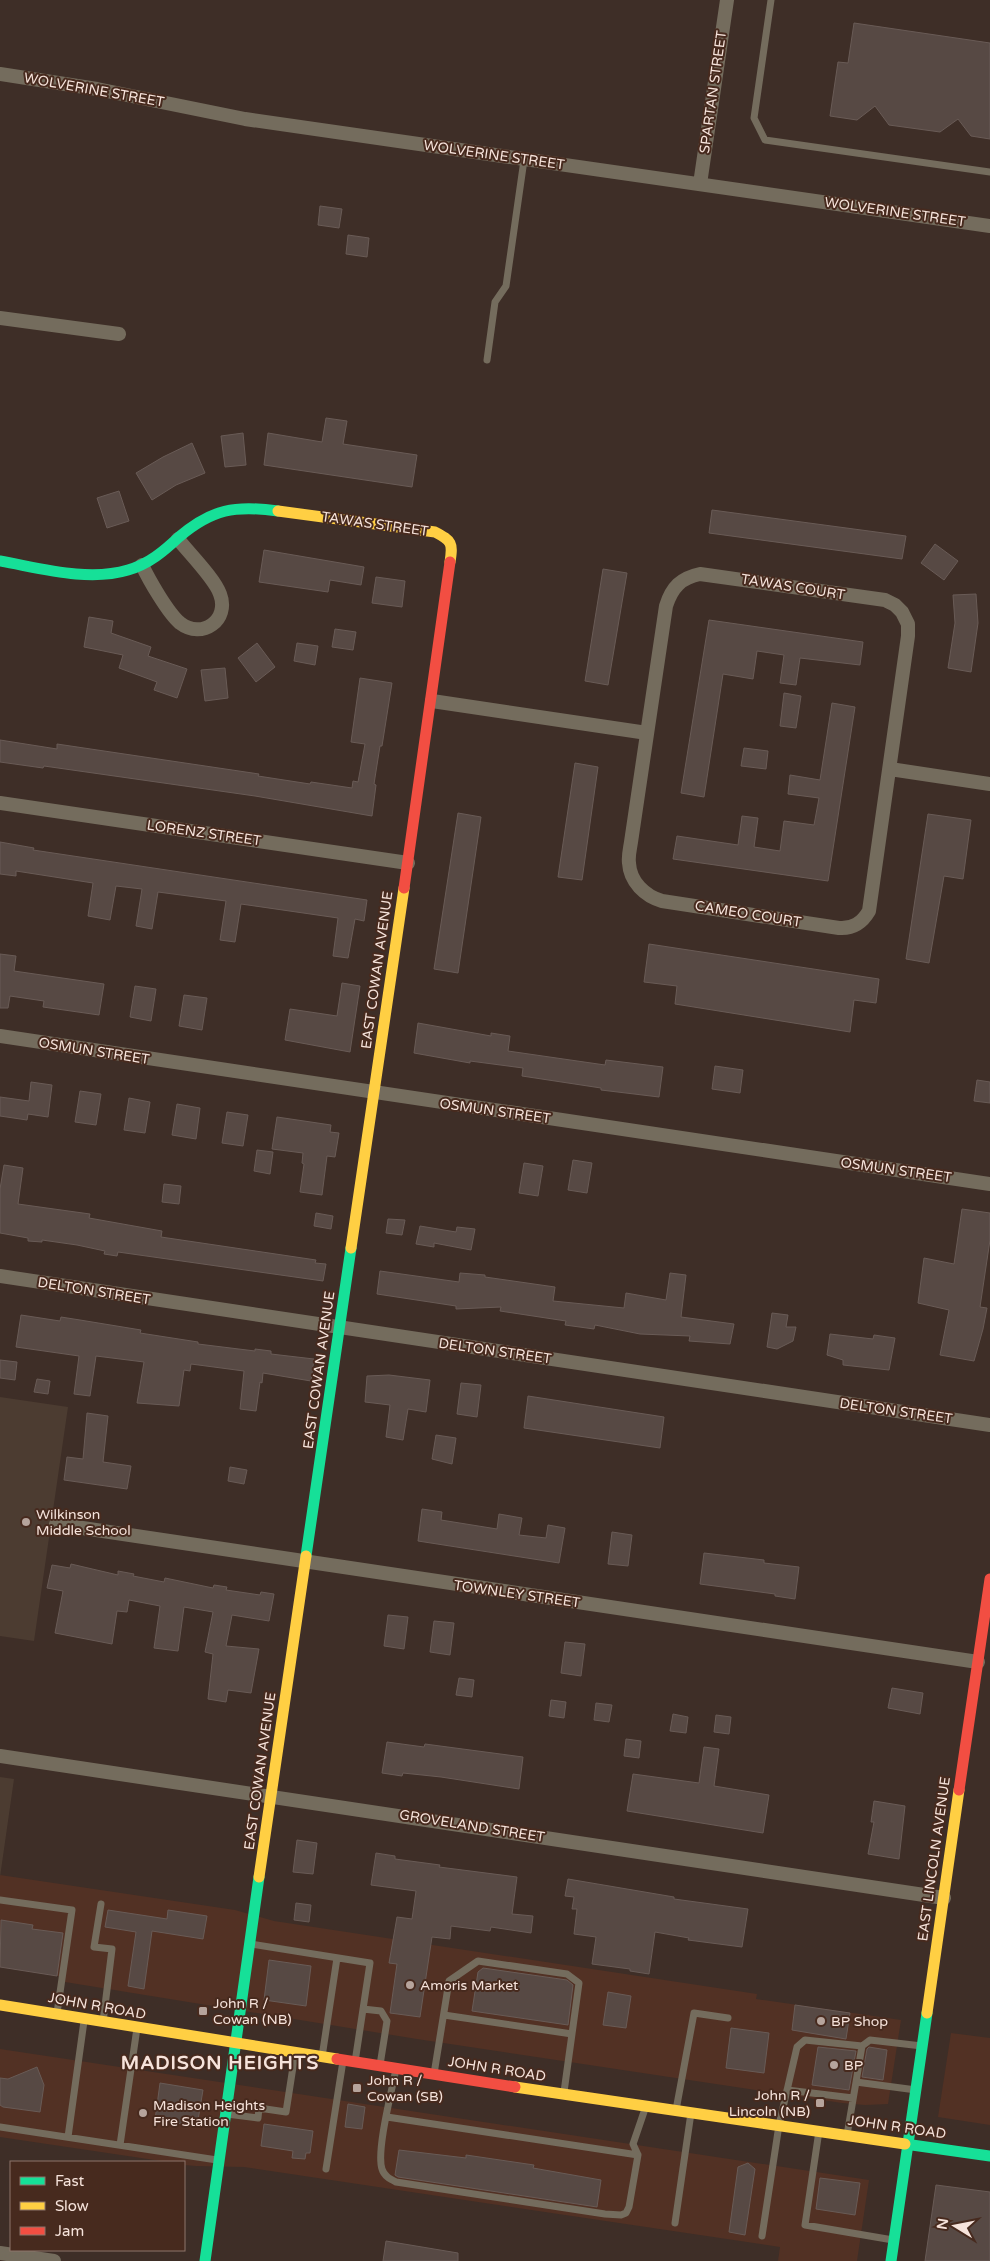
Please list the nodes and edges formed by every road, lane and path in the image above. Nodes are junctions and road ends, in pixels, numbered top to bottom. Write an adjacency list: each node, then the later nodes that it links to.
1 (727, 0): 6 (street, SPARTAN STREET)
2 (771, 0): 5 (lane)
3 (0, 74): 4 (street, WOLVERINE STREET)
4 (524, 160): 6 (street, WOLVERINE STREET); 10 (lane)
5 (990, 172)
6 (700, 184): 7 (street, WOLVERINE STREET)
7 (990, 226)
8 (0, 318): 9 (street)
9 (119, 334)
10 (487, 360)
11 (178, 539): 13 (street, TAWAS STREET); 13 (street); 14 (street, TAWAS STREET)
12 (0, 561): 13 (street, TAWAS STREET)
13 (142, 565)
14 (432, 700): 15 (street); 19 (street, EAST COWAN AVENUE)
15 (647, 733): 16 (street, CAMEO COURT); 16 (street, TAWAS COURT)
16 (890, 769): 17 (street)
17 (990, 784)
18 (0, 803): 19 (street, LORENZ STREET)
19 (408, 864): 21 (street, EAST COWAN AVENUE)
20 (0, 1036): 21 (street, OSMUN STREET)
21 (374, 1093): 22 (street, OSMUN STREET); 24 (street, EAST COWAN AVENUE)
22 (990, 1184)
23 (0, 1276): 24 (street, DELTON STREET)
24 (340, 1328): 25 (street, DELTON STREET); 27 (street, EAST COWAN AVENUE)
25 (990, 1425)
26 (56, 1524): 27 (street, TOWNLEY STREET)
27 (306, 1563): 29 (street, TOWNLEY STREET); 31 (street, EAST COWAN AVENUE)
28 (990, 1579): 29 (street, EAST LINCOLN AVENUE)
29 (978, 1662): 32 (street, EAST LINCOLN AVENUE)
30 (0, 1756): 31 (street, GROVELAND STREET)
31 (271, 1796): 32 (street, GROVELAND STREET); 35 (street, EAST COWAN AVENUE)
32 (944, 1898): 48 (street, EAST LINCOLN AVENUE)
33 (0, 1900): 39 (lane)
34 (100, 1904): 43 (lane)
35 (250, 1944): 36 (lane); 46 (street, EAST COWAN AVENUE)
36 (337, 1958): 38 (lane); 50 (lane)
37 (0, 2005): 39 (street, JOHN R ROAD)
38 (363, 2009): 52 (lane); 53 (lane)
39 (56, 2014): 42 (street, JOHN R ROAD)
40 (444, 2015): 45 (lane); 45 (lane); 55 (lane)
41 (728, 2018): 62 (lane)
42 (85, 2019): 43 (street, JOHN R ROAD); 70 (lane)
43 (103, 2022): 44 (street, JOHN R ROAD)
44 (137, 2028): 46 (street, JOHN R ROAD); 72 (lane)
45 (572, 2034): 59 (lane)
46 (236, 2045): 49 (street, JOHN R ROAD); 64 (street, EAST COWAN AVENUE)
47 (862, 2046): 48 (lane); 56 (lane); 57 (lane)
48 (923, 2046): 58 (street, EAST LINCOLN AVENUE)
49 (295, 2053): 50 (street, JOHN R ROAD); 64 (lane)
50 (322, 2057): 51 (street, JOHN R ROAD)
51 (343, 2060): 52 (street, JOHN R ROAD); 76 (lane)
52 (355, 2062): 53 (street, JOHN R ROAD)
53 (380, 2066): 54 (street, JOHN R ROAD)
54 (396, 2068): 55 (street, JOHN R ROAD); 65 (lane)
55 (434, 2074): 59 (street, JOHN R ROAD)
56 (856, 2082): 58 (lane); 60 (lane)
57 (787, 2090): 60 (lane); 66 (lane)
58 (916, 2090): 71 (street, EAST LINCOLN AVENUE)
59 (564, 2095): 61 (street, JOHN R ROAD)
60 (853, 2098): 69 (lane)
61 (646, 2106): 62 (street, JOHN R ROAD); 73 (lane)
62 (676, 2111): 63 (street, JOHN R ROAD)
63 (691, 2113): 66 (street, JOHN R ROAD); 77 (lane)
64 (227, 2114): 75 (street, EAST COWAN AVENUE)
65 (387, 2117): 73 (lane); 73 (lane)
66 (779, 2125): 68 (street, JOHN R ROAD); 78 (lane)
67 (0, 2127): 70 (lane)
68 (819, 2131): 69 (street, JOHN R ROAD); 79 (lane)
69 (847, 2135): 71 (street, JOHN R ROAD)
70 (68, 2137): 72 (lane)
71 (908, 2144): 74 (street, JOHN R ROAD); 79 (street, EAST LINCOLN AVENUE)
72 (120, 2145): 75 (lane)
73 (638, 2155)
74 (990, 2156)
75 (220, 2160): 82 (street, EAST COWAN AVENUE)
76 (326, 2169)
77 (675, 2223)
78 (762, 2236)
79 (894, 2240): 83 (street, EAST LINCOLN AVENUE)
80 (0, 2253): 81 (street)
81 (54, 2261)
82 (205, 2261)
83 (891, 2261)

